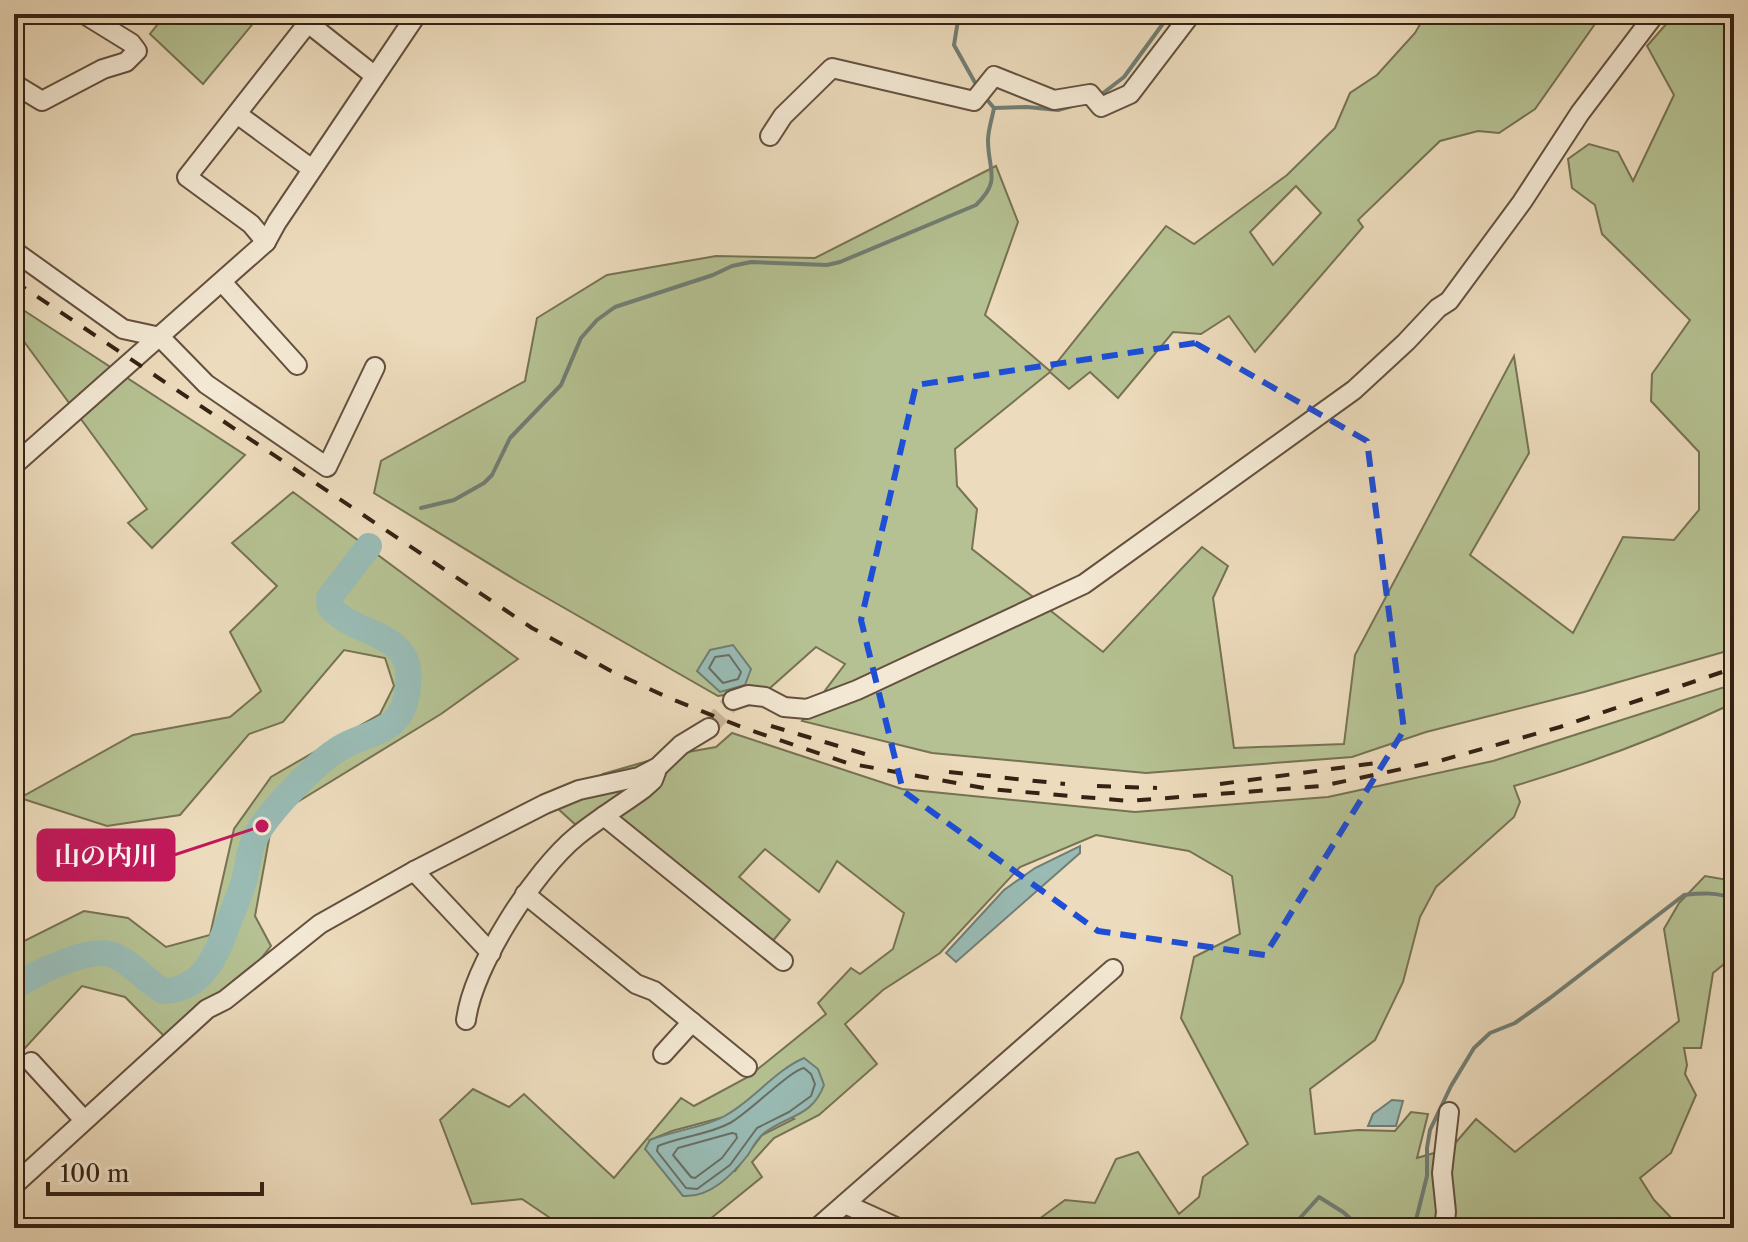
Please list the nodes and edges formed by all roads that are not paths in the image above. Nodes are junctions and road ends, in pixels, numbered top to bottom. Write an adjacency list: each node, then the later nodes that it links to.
1 (84, 14): 7 (street)
2 (417, 14): 6 (street)
3 (1191, 14): 9 (street)
4 (1655, 14): 18 (street)
5 (311, 18): 6 (street); 8 (street)
6 (375, 76): 10 (street)
7 (14, 84)
8 (237, 114): 10 (street); 11 (street)
9 (770, 136)
10 (312, 169): 11 (street)
11 (266, 242): 13 (street)
12 (14, 251): 14 (street)
13 (222, 282): 14 (street); 15 (street)
14 (160, 337): 16 (street); 17 (street)
15 (297, 365)
16 (375, 367)
17 (14, 465)
18 (733, 700)
19 (709, 728): 20 (street)
20 (658, 767): 21 (street); 22 (street)
21 (604, 816): 23 (street); 25 (street)
22 (414, 871): 24 (street); 33 (street)
23 (525, 894): 24 (street); 28 (street)
24 (491, 953): 27 (street)
25 (783, 961)
26 (1113, 969): 35 (street)
27 (466, 1020)
28 (692, 1022): 29 (street); 31 (street)
29 (663, 1054)
30 (31, 1062): 33 (street)
31 (747, 1067)
32 (1449, 1112): 38 (street)
33 (84, 1120): 34 (street)
34 (14, 1185)
35 (845, 1204): 36 (street); 37 (street)
36 (817, 1228)
37 (898, 1228)
38 (1444, 1228)

